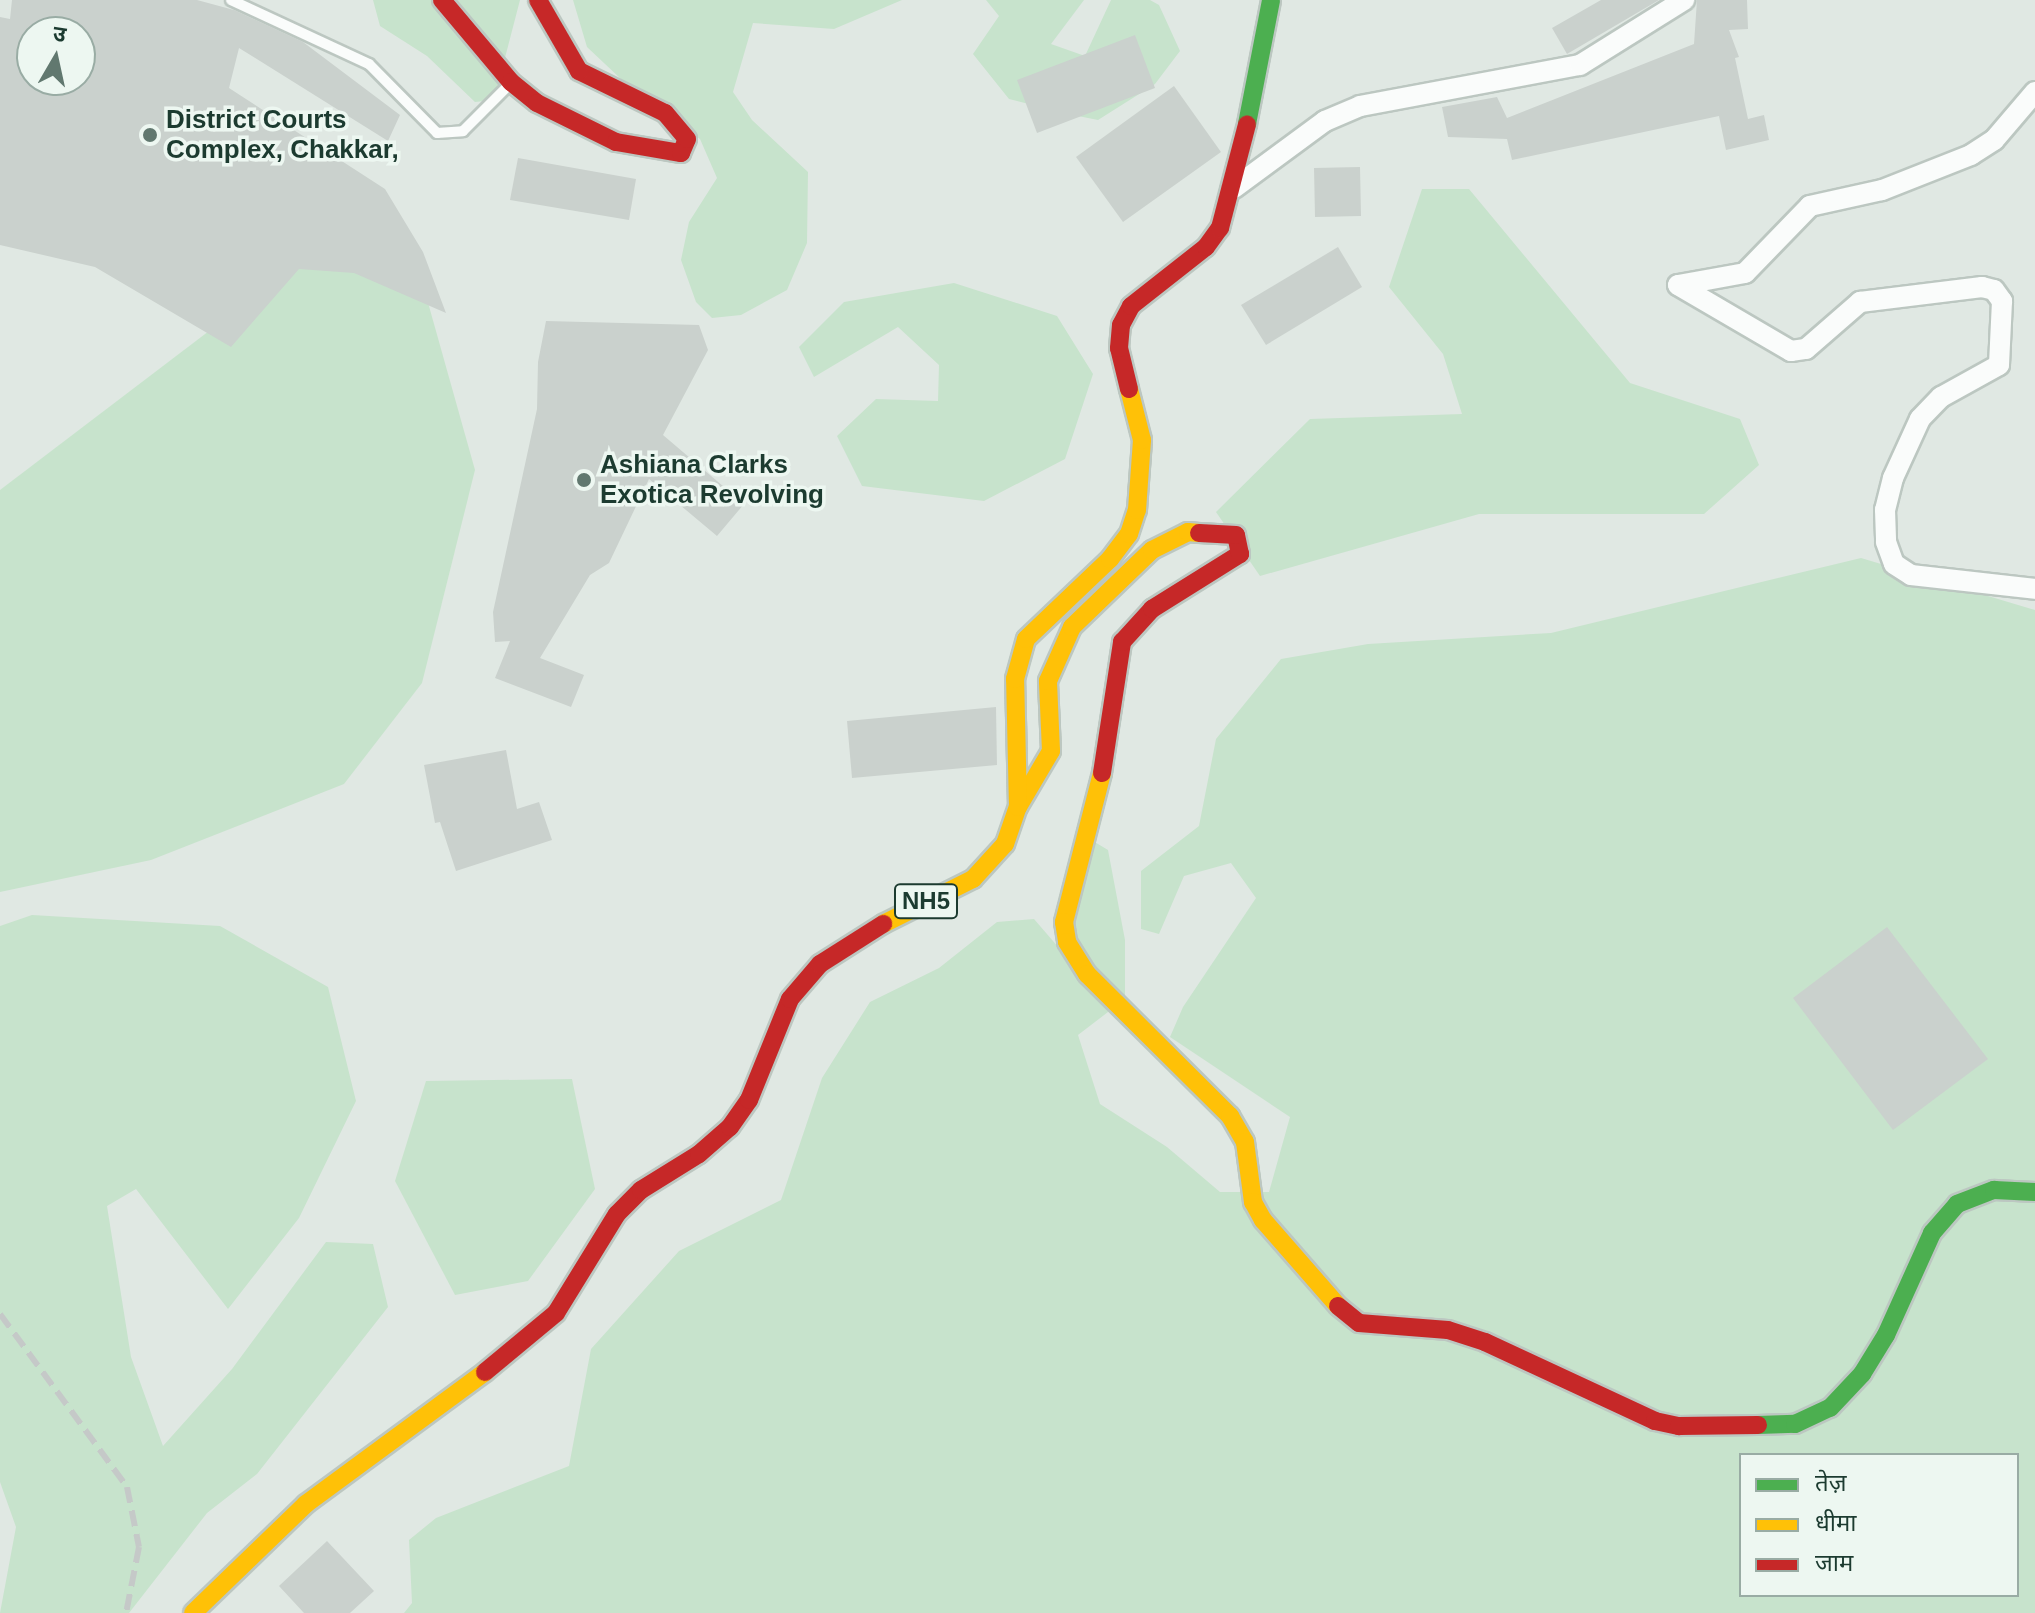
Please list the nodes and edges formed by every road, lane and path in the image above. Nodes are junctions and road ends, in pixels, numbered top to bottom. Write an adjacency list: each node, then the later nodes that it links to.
1 (231, 0): 6 (lane)
2 (442, 0): 6 (main road)
3 (538, 0): 6 (main road)
4 (1271, 0): 8 (main road, NH5)
5 (1684, 0): 8 (street)
6 (511, 82)
7 (2035, 92): 9 (street)
8 (1234, 188): 10 (main road, NH5)
9 (2035, 589)
10 (1018, 807): 11 (main road); 12 (main road, NH5)
11 (2035, 1192)
12 (193, 1613)

